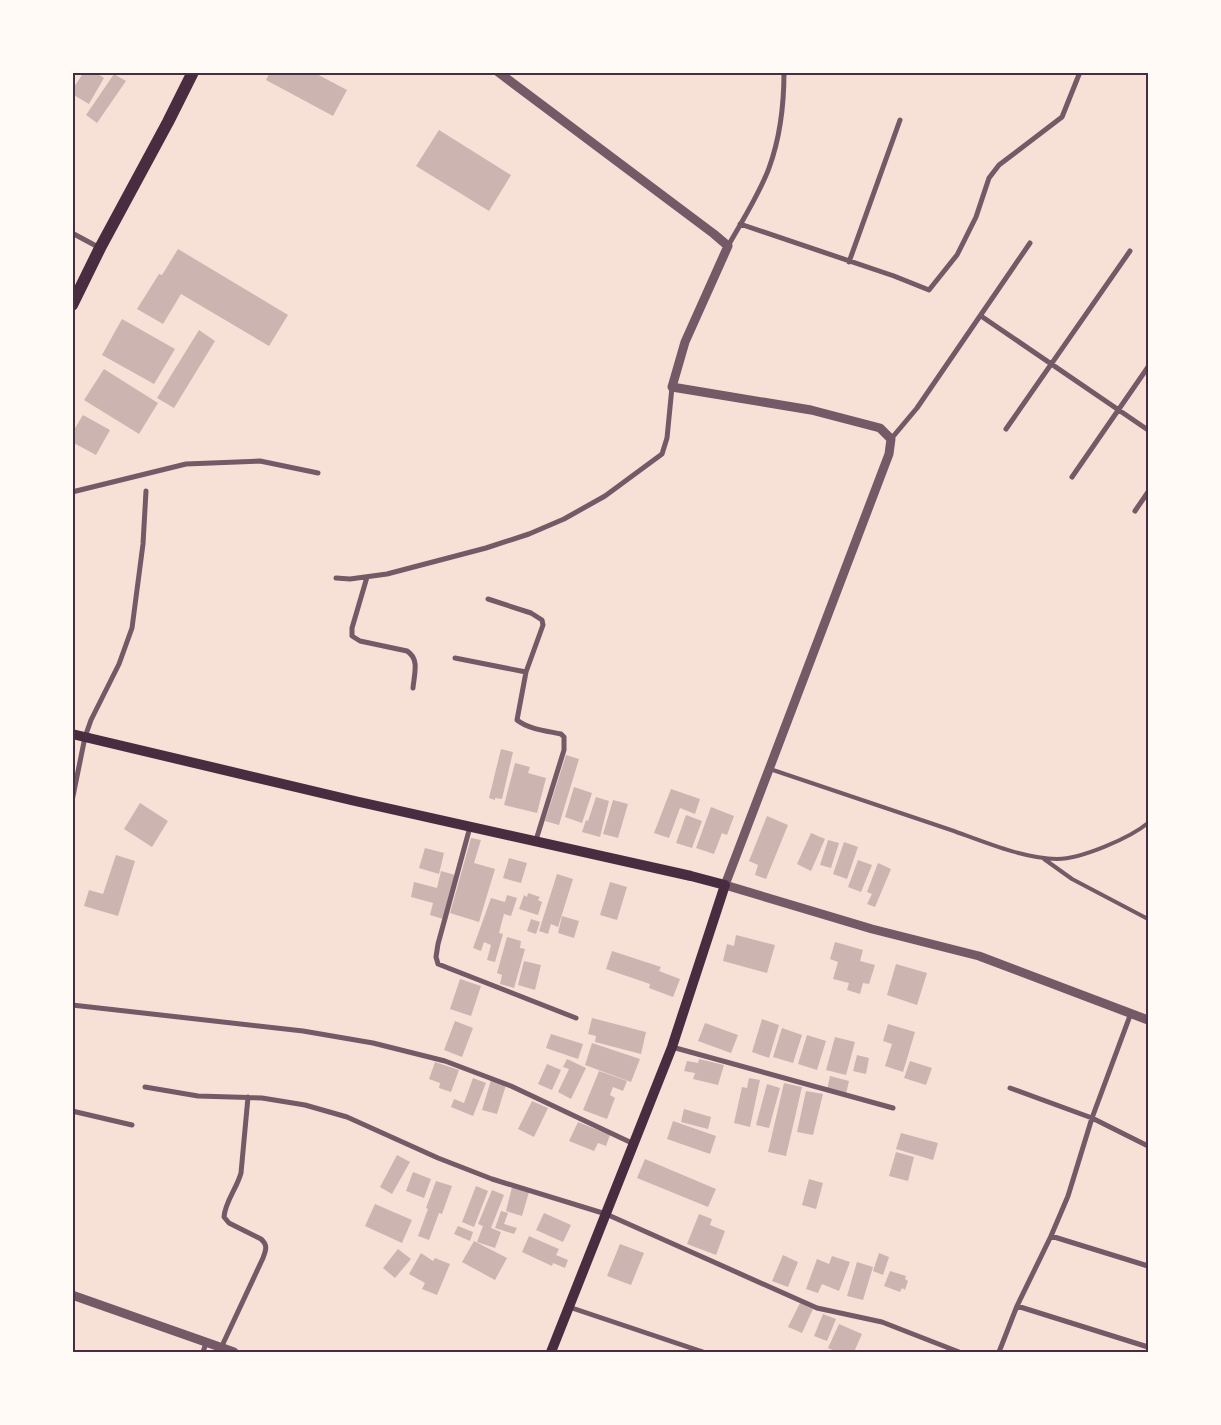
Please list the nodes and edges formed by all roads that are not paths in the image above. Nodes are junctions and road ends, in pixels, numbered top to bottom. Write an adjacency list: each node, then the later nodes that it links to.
1 (193, 72): 10 (main road)
2 (498, 72): 9 (street)
3 (784, 72): 6 (street)
4 (1080, 72): 12 (street)
5 (900, 120): 12 (street)
6 (740, 224): 9 (street); 12 (street)
7 (72, 233): 10 (street)
8 (1030, 243): 14 (street)
9 (728, 246): 17 (street)
10 (100, 248): 13 (main road)
11 (1130, 251): 15 (street)
12 (849, 262)
13 (72, 304)
14 (982, 316): 15 (street); 21 (street)
15 (1050, 364): 18 (street); 19 (street)
16 (1148, 367): 18 (street)
17 (672, 387): 21 (street); 28 (street)
18 (1119, 410): 20 (street); 23 (street)
19 (1006, 429)
20 (1148, 430)
21 (892, 439): 36 (street)
22 (318, 473): 25 (street)
23 (1072, 477)
24 (146, 491): 35 (street)
25 (72, 492)
26 (1148, 492): 27 (street)
27 (1135, 511)
28 (367, 577): 29 (street); 33 (street)
29 (336, 578)
30 (488, 599): 32 (street)
31 (455, 658): 32 (street)
32 (526, 672): 40 (street)
33 (413, 688)
34 (72, 734): 35 (main road)
35 (84, 737): 37 (street); 39 (main road)
36 (770, 768): 41 (lane); 42 (street)
37 (72, 801)
38 (1148, 824): 41 (lane)
39 (470, 827): 40 (main road); 46 (street)
40 (536, 840): 42 (main road)
41 (1042, 858): 43 (lane)
42 (725, 886): 45 (street); 48 (main road)
43 (1148, 919)
44 (72, 1005): 56 (street)
45 (1131, 1013): 47 (street); 54 (street)
46 (576, 1018)
47 (1148, 1020)
48 (672, 1047): 52 (street); 56 (main road)
49 (145, 1087): 51 (street)
50 (1010, 1088): 54 (street)
51 (248, 1097): 58 (street); 66 (street)
52 (893, 1108)
53 (72, 1111): 55 (street)
54 (1092, 1118): 57 (street); 59 (street)
55 (132, 1125)
56 (635, 1144): 58 (main road)
57 (1148, 1146)
58 (606, 1214): 63 (main road); 71 (street)
59 (1051, 1236): 60 (street); 62 (street)
60 (1148, 1266)
61 (72, 1295): 64 (street)
62 (1017, 1306): 65 (street); 72 (street)
63 (569, 1307): 69 (main road); 70 (street)
64 (206, 1343): 66 (street); 67 (street)
65 (1148, 1347)
66 (221, 1348): 68 (street)
67 (203, 1352)
68 (234, 1352)
69 (552, 1352)
70 (703, 1352)
71 (959, 1352)
72 (999, 1352)

